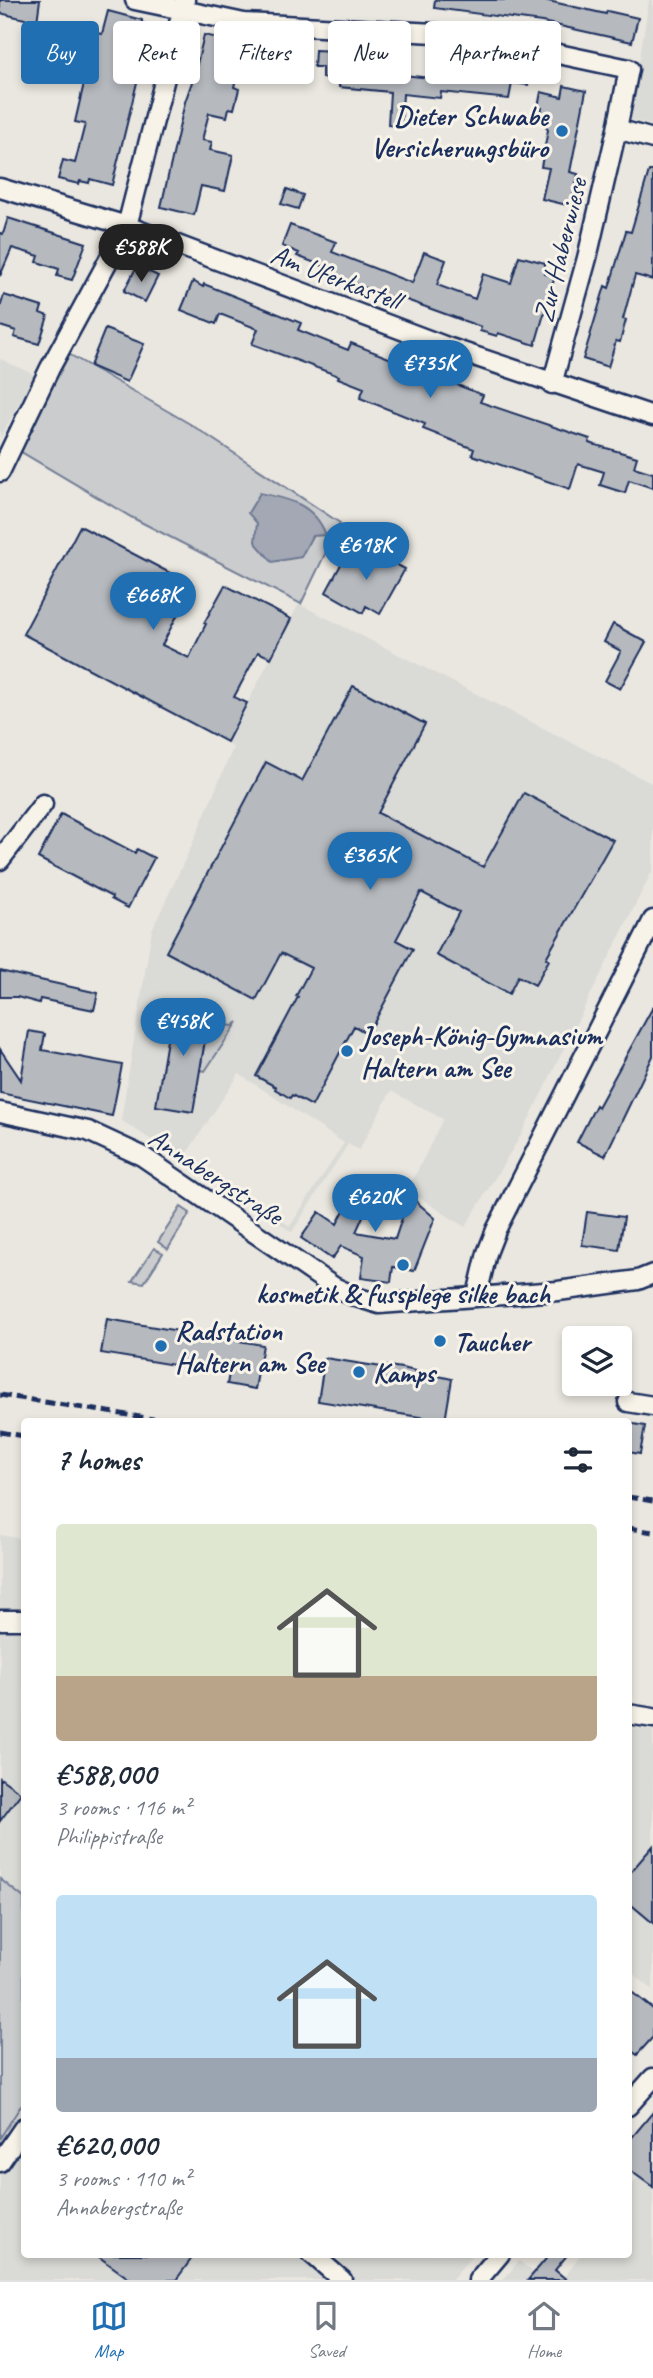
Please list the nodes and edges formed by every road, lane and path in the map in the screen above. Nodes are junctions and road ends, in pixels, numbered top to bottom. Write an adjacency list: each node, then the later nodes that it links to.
1 (135, 0): 2 (street)
2 (184, 5): 3 (street, Zur Haberwiese); 6 (street)
3 (617, 129): 4 (street); 7 (street, Zur Haberwiese)
4 (653, 139)
5 (0, 188): 6 (street, Am Uferkastell)
6 (127, 226): 7 (street, Am Uferkastell); 9 (street)
7 (552, 384): 8 (street, Am Uferkastell)
8 (653, 416)
9 (0, 472)
10 (43, 804): 11 (street)
11 (0, 860)
12 (653, 920): 15 (street)
13 (0, 1112): 15 (street, Annabergstraße)
14 (653, 1274): 15 (street, Annabergstraße)
15 (477, 1296)
16 (628, 1402): 17 (street)
17 (653, 1406)
18 (0, 1620): 19 (street)
19 (21, 1620)
20 (632, 1715): 21 (street)
21 (653, 1718)
22 (653, 2078): 23 (street)
23 (632, 2102)
24 (21, 2131): 25 (street)
25 (0, 2162)
26 (317, 2258): 28 (street)
27 (497, 2258): 29 (street)
28 (342, 2280)
29 (478, 2280)

